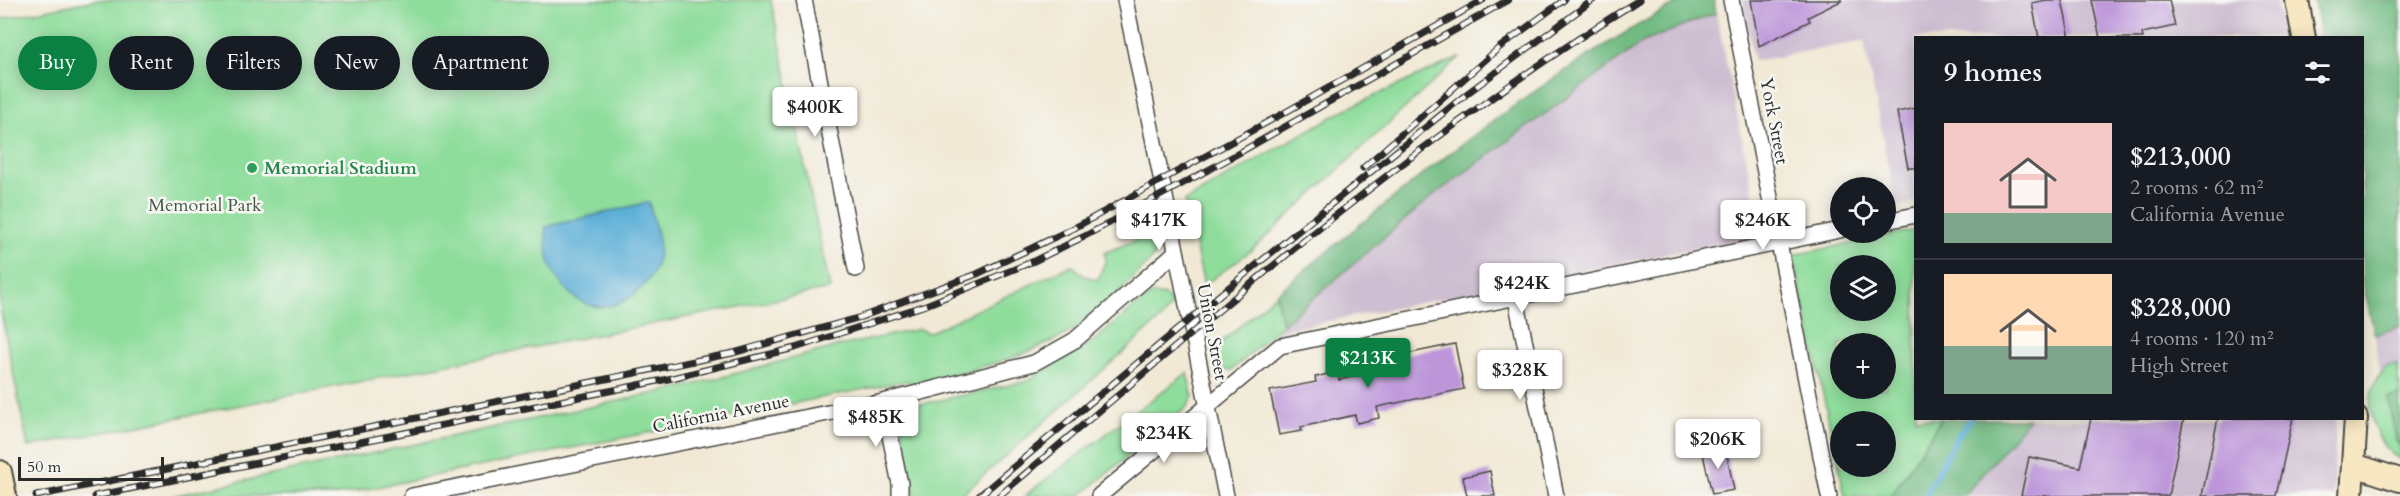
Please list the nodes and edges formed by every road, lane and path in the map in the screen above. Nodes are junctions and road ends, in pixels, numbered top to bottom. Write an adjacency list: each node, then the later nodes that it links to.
1 (804, 0): 11 (street)
2 (1125, 0): 10 (street, Union Street)
3 (1731, 0): 9 (street, York Street)
4 (2297, 0): 5 (street)
5 (2304, 36)
6 (1914, 215): 7 (street)
7 (1896, 219)
8 (1830, 232): 9 (street)
9 (1778, 242): 12 (street); 25 (street, York Street)
10 (1176, 252): 13 (street, California Avenue); 14 (street, Union Street)
11 (856, 269)
12 (1516, 299): 14 (street); 24 (street)
13 (883, 402): 20 (street, California Avenue); 21 (street)
14 (1208, 407): 22 (street); 23 (street, Union Street)
15 (2356, 420): 16 (street)
16 (2354, 465): 18 (street); 26 (street)
17 (0, 472): 19 (street)
18 (2400, 480)
19 (5, 496)
20 (412, 496)
21 (900, 496)
22 (1099, 496)
23 (1226, 496)
24 (1556, 496)
25 (1829, 496)
26 (2351, 496)

